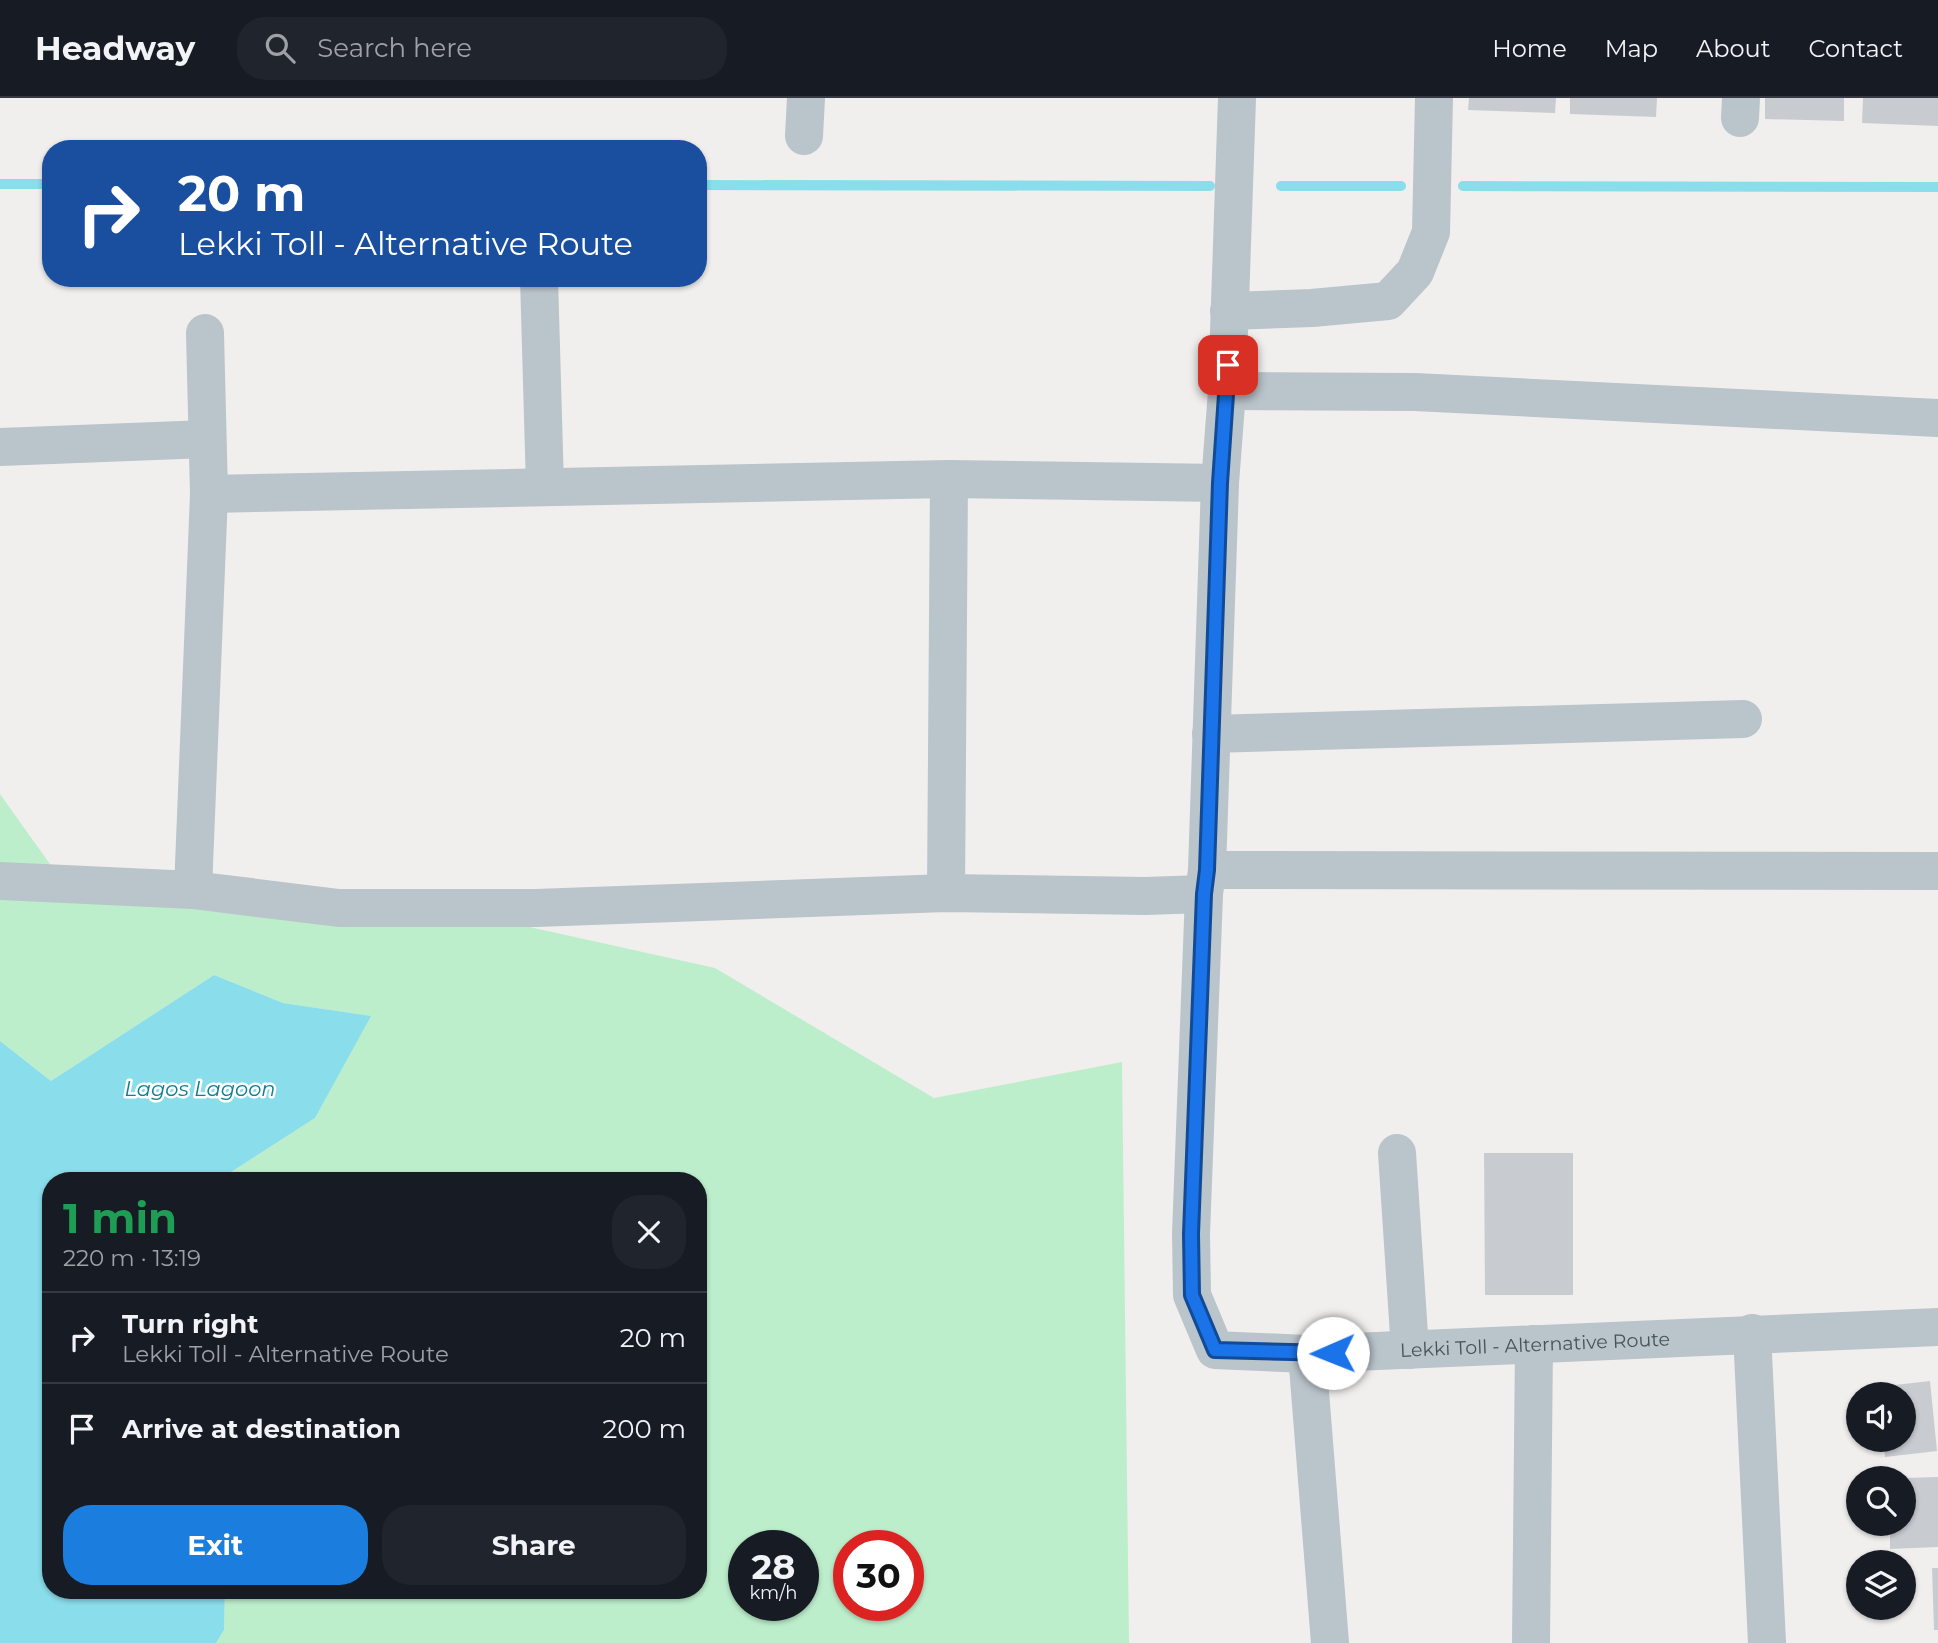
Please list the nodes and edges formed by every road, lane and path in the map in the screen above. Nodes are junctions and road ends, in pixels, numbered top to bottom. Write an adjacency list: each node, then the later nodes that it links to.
1 (806, 98): 4 (street)
2 (1237, 98): 6 (street, Lekki Toll - Alternative Route)
3 (1434, 98): 6 (street)
4 (804, 136)
5 (538, 287): 14 (street)
6 (1229, 311): 8 (street, Lekki Toll - Alternative Route)
7 (205, 333): 10 (street)
8 (1227, 391): 9 (street); 13 (street, Lekki Toll - Alternative Route)
9 (1938, 418)
10 (207, 439): 11 (street); 15 (street)
11 (0, 447)
12 (949, 479): 13 (street); 14 (street); 22 (street)
13 (1220, 483): 17 (street, Lekki Toll - Alternative Route)
14 (545, 487): 15 (street)
15 (209, 494): 21 (street)
16 (1743, 719): 17 (street)
17 (1211, 734): 20 (street, Lekki Toll - Alternative Route)
18 (1938, 871): 20 (street)
19 (0, 881): 21 (street)
20 (1206, 882): 22 (street); 28 (street, Lekki Toll - Alternative Route)
21 (193, 890): 22 (street)
22 (946, 893)
23 (1396, 1153): 27 (street)
24 (1938, 1327): 25 (street, Lekki Toll - Alternative Route)
25 (1752, 1334): 26 (street, Lekki Toll - Alternative Route); 31 (street)
26 (1534, 1344): 27 (street, Lekki Toll - Alternative Route); 30 (street)
27 (1410, 1350): 28 (street, Lekki Toll - Alternative Route)
28 (1307, 1354): 29 (street)
29 (1330, 1643)
30 (1531, 1643)
31 (1768, 1643)

